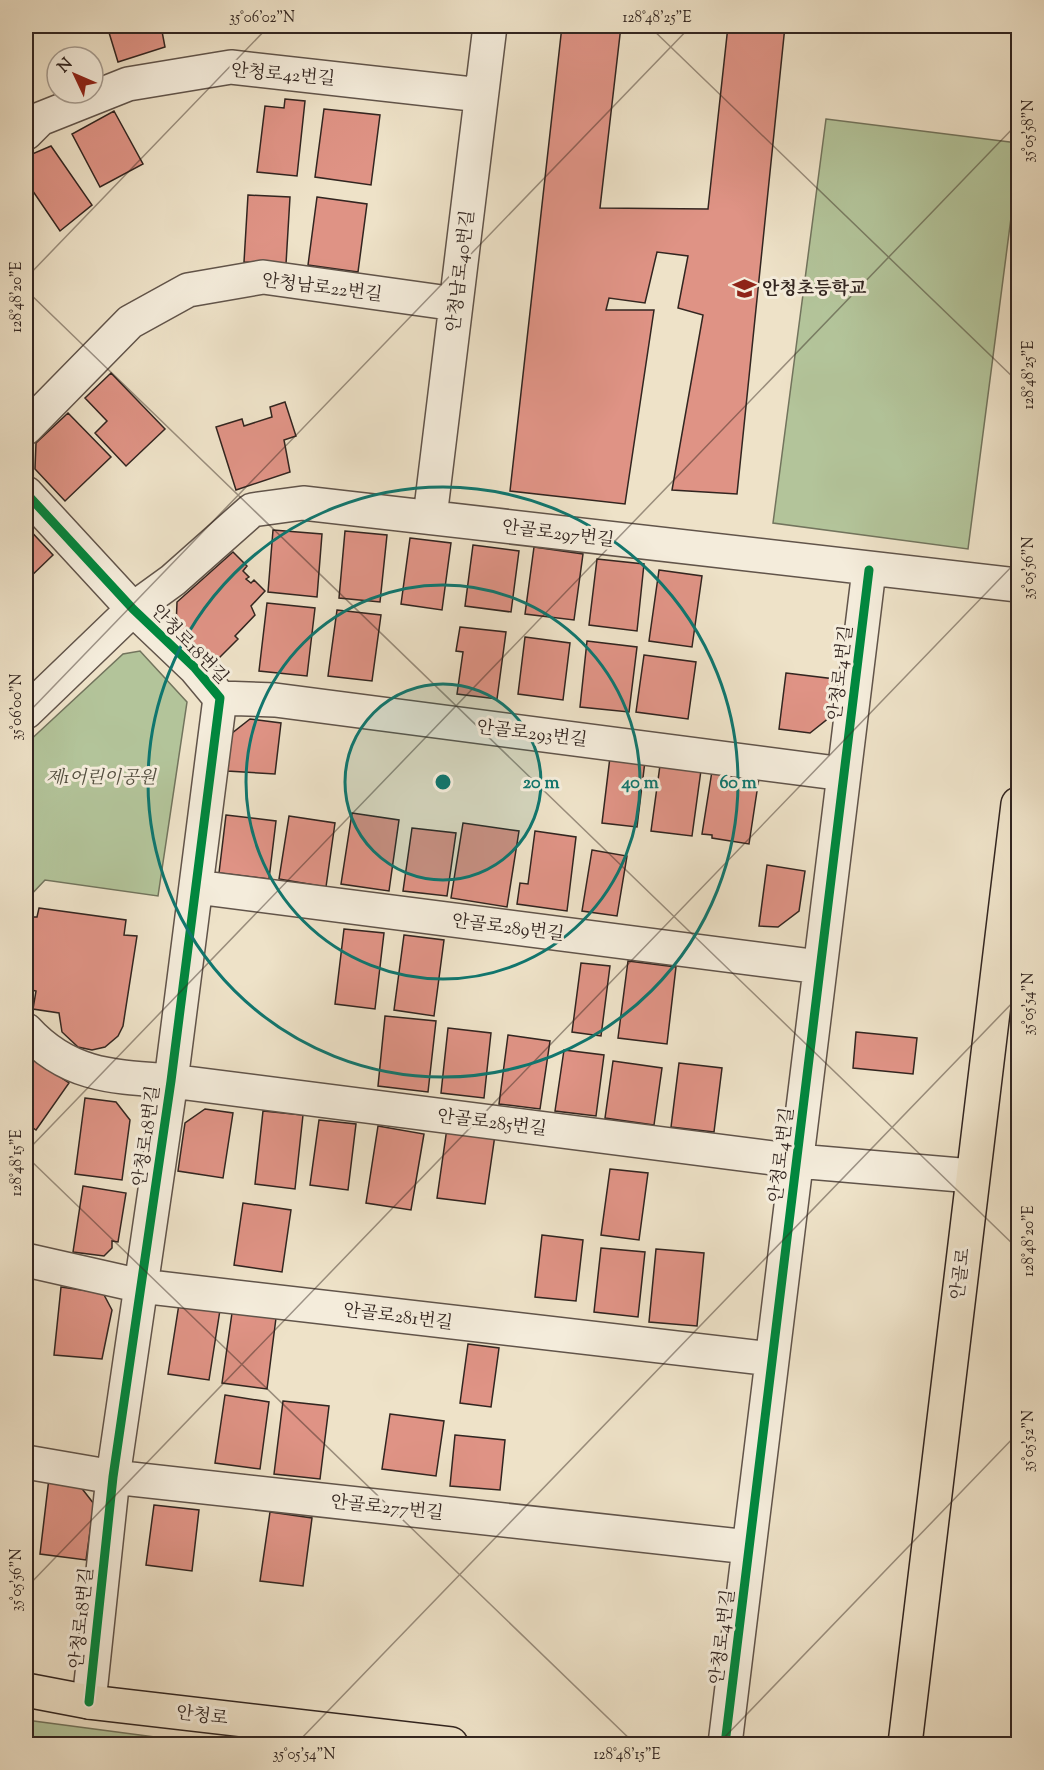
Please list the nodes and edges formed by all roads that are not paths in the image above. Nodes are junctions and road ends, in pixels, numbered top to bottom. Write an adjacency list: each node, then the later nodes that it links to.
1 (490, 26): 2 (street, 안청남로40번길)
2 (481, 95): 3 (street, 안청로42번길); 4 (street, 안청남로40번길)
3 (26, 133)
4 (456, 304): 5 (street, 안청남로22번길); 7 (street, 안청남로40번길)
5 (26, 428)
6 (26, 493): 10 (street)
7 (429, 517): 8 (street, 안골로297번길); 10 (street, 안골로297번길)
8 (869, 570): 9 (street, 안골로297번길); 13 (street, 안청로4번길)
9 (1018, 585)
10 (133, 609): 11 (street, 안청로18번길); 12 (street, 안골로297번길)
11 (220, 698): 13 (street, 안골로293번길); 15 (street, 안청로18번길)
12 (26, 712)
13 (844, 774): 16 (street, 안청로4번길)
14 (1018, 804): 20 (main road, 안골로)
15 (196, 887): 16 (street, 안골로289번길); 18 (street, 안청로18번길)
16 (820, 967): 19 (street, 안청로4번길)
17 (26, 1030): 18 (street, 안골로285번길)
18 (171, 1081): 19 (street, 안골로285번길); 22 (street, 안청로18번길)
19 (797, 1161): 20 (street, 안골로285번길); 23 (street, 안청로4번길)
20 (972, 1176): 31 (main road, 안골로)
21 (26, 1260): 22 (street, 안골로281번길)
22 (141, 1286): 23 (street, 안골로281번길); 25 (street, 안청로18번길)
23 (772, 1359): 26 (street, 안청로4번길)
24 (26, 1462): 25 (street, 안골로277번길)
25 (113, 1477): 26 (street, 안골로277번길); 28 (street, 안청로18번길)
26 (749, 1548): 30 (street, 안청로4번길)
27 (26, 1690): 28 (main road, 안청로)
28 (88, 1702): 29 (main road, 안청로)
29 (451, 1744)
30 (725, 1744)
31 (905, 1744)

